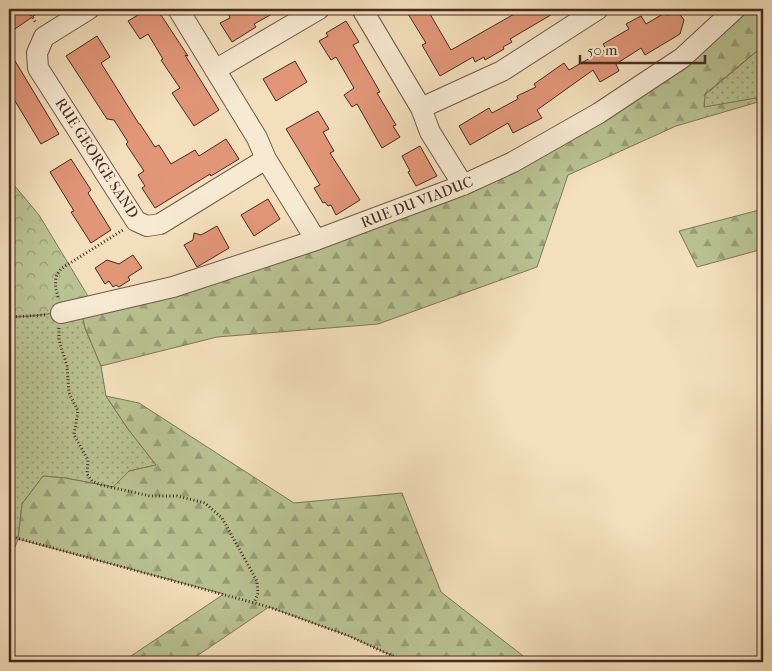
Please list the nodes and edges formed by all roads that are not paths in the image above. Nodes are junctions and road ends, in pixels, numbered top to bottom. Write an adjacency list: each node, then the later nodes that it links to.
1 (89, 9): 9 (street, RUE GEORGE SAND)
2 (319, 9): 7 (street)
3 (362, 9): 8 (street)
4 (598, 9): 8 (street)
5 (735, 9): 10 (street, RUE DU VIADUC)
6 (185, 11): 7 (street)
7 (215, 70): 9 (street)
8 (422, 108): 10 (street)
9 (266, 159): 11 (street)
10 (463, 185): 11 (street, RUE DU VIADUC)
11 (316, 240): 12 (street, RUE DU VIADUC)
12 (60, 313)

